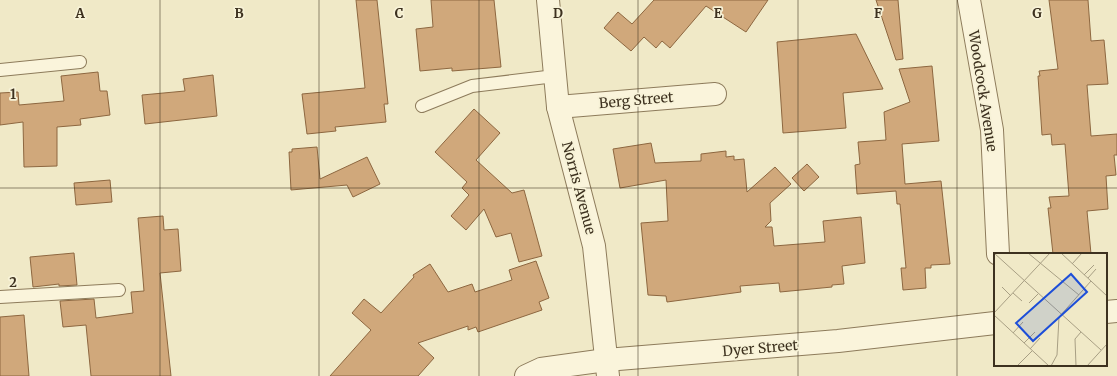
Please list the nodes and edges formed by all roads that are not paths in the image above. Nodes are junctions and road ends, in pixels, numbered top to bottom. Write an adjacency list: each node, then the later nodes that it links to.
1 (548, 0): 5 (street, Norris Avenue)
2 (969, 0): 9 (street, Woodcock Avenue)
3 (80, 62): 4 (lane)
4 (0, 70)
5 (555, 76): 7 (lane); 8 (street, Norris Avenue)
6 (715, 94): 8 (street, Berg Street)
7 (422, 106)
8 (558, 107): 15 (street, Norris Avenue)
9 (998, 253)
10 (120, 290): 11 (lane)
11 (0, 297)
12 (1117, 311): 13 (street)
13 (1107, 312)
14 (994, 323): 15 (street, Dyer Street)
15 (607, 368): 16 (street, Dyer Street)
16 (526, 376)

